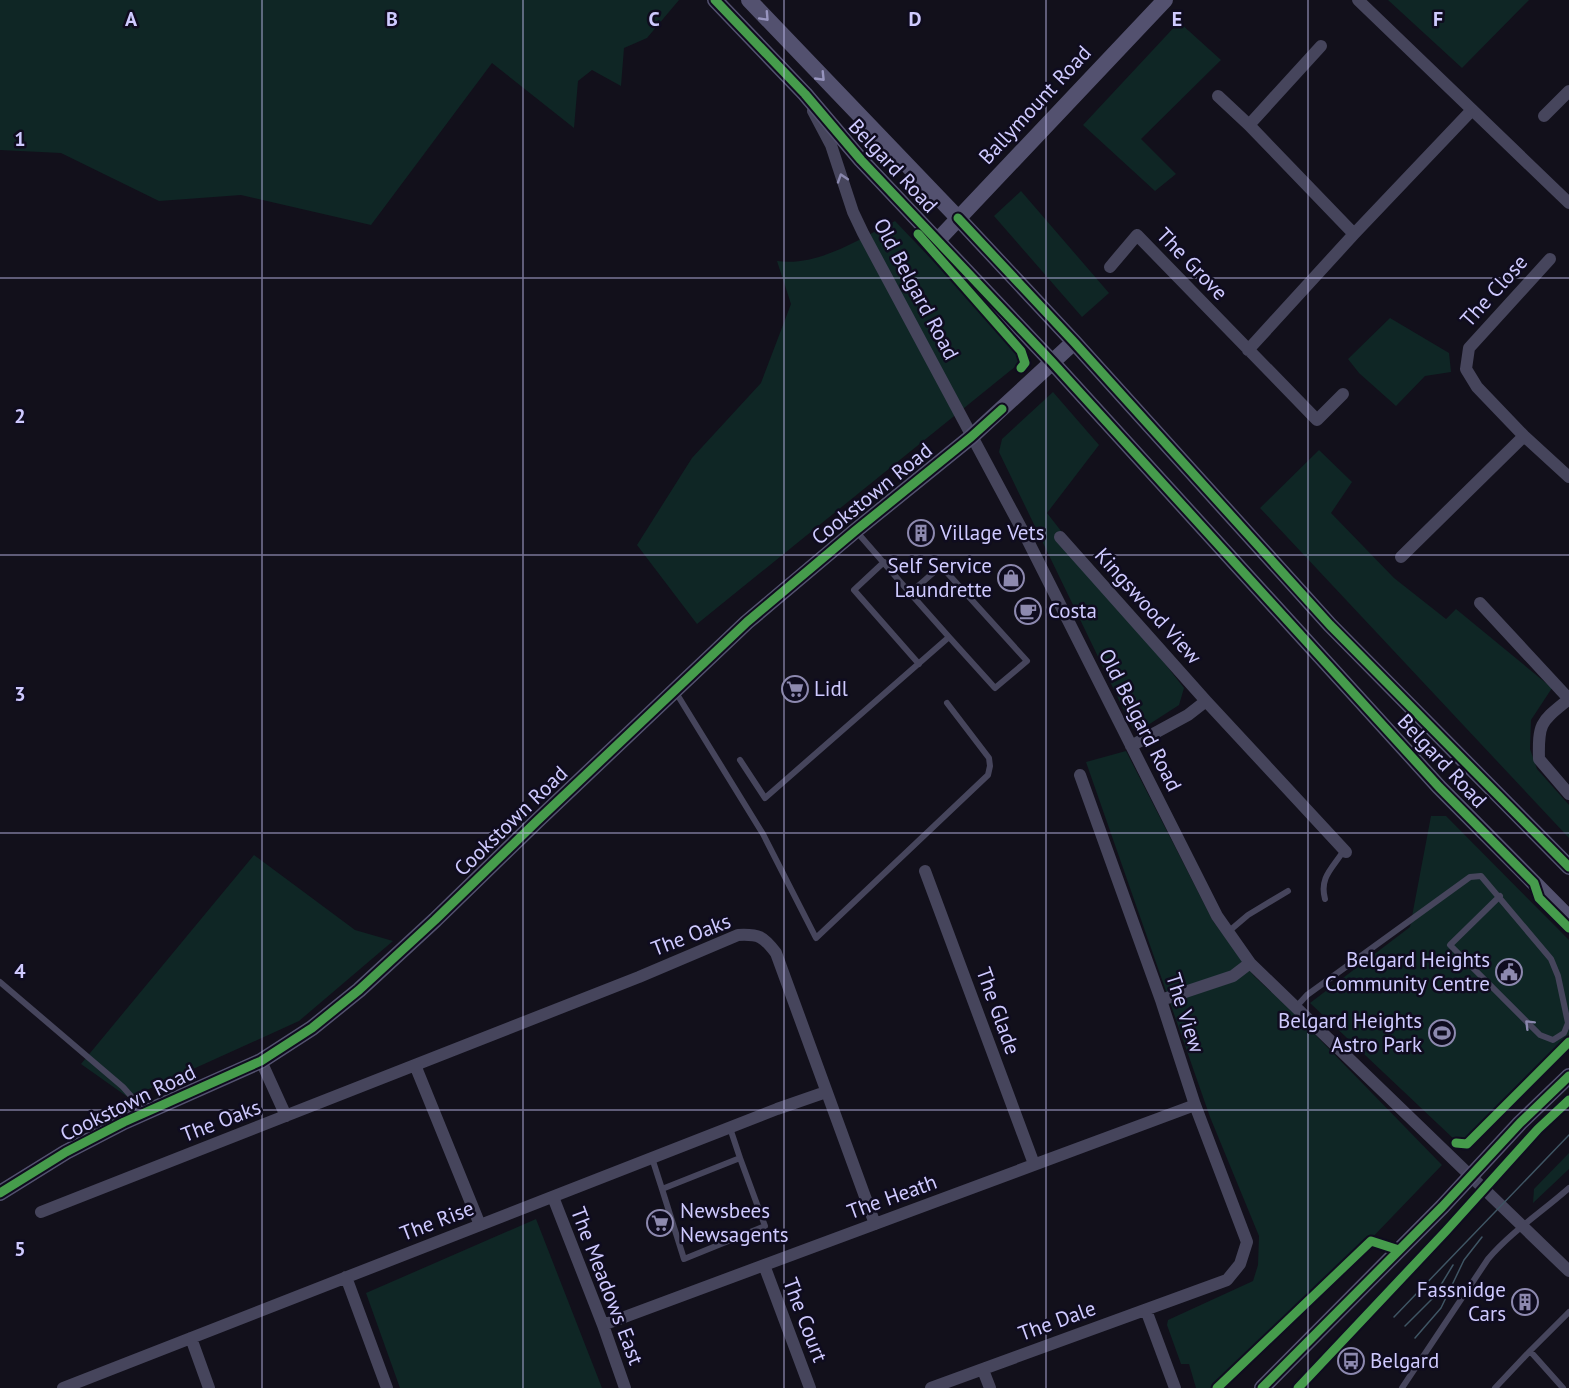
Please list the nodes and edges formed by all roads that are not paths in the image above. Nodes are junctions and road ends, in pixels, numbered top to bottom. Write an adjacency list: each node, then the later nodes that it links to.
1 (716, 0): 7 (main road, Belgard Road)
2 (749, 0): 13 (main road, Belgard Road, one-way to 13)
3 (1165, 0): 13 (main road, Ballymount Road)
4 (1359, 0): 9 (street)
5 (1321, 46): 11 (street)
6 (1569, 91): 10 (street)
7 (805, 94): 15 (main road, Belgard Road); 23 (street, Old Belgard Road, one-way to 7)
8 (1218, 96): 11 (street)
9 (1472, 111): 12 (street); 14 (street)
10 (1544, 116)
11 (1249, 125): 14 (street)
12 (1569, 203)
13 (958, 218): 15 (main road, Ballymount Road); 18 (main road, Belgard Road)
14 (1353, 234): 19 (street)
15 (938, 240): 20 (main road, Belgard Road)
16 (1550, 259): 22 (street, The Close)
17 (1110, 267): 19 (street, The Grove)
18 (1074, 342): 20 (main road, Cookstown Road); 42 (main road, Belgard Road)
19 (1248, 350): 21 (street, The Grove)
20 (1053, 363): 23 (main road, Cookstown Road); 47 (main road, Belgard Road)
21 (1343, 394)
22 (1524, 436): 24 (street, The Close); 27 (street)
23 (972, 437): 25 (main road, Cookstown Road); 37 (street, Old Belgard Road)
24 (1567, 471)
25 (855, 531): 28 (lane); 33 (main road, Cookstown Road)
26 (1060, 537): 35 (street, Kingswood View)
27 (1401, 557)
28 (884, 562): 29 (lane); 32 (lane)
29 (910, 593): 31 (lane); 31 (lane)
30 (1480, 603): 34 (street)
31 (950, 637): 32 (lane)
32 (919, 664): 38 (lane)
33 (675, 691): 36 (lane); 53 (main road, Cookstown Road)
34 (1569, 699): 40 (street)
35 (1206, 701): 37 (street); 41 (street, Kingswood View)
36 (947, 704)
37 (1131, 746): 48 (street, Old Belgard Road)
38 (740, 760)
39 (1080, 775): 51 (street, The View)
40 (1569, 794)
41 (1345, 851): 46 (lane)
42 (1569, 867)
43 (925, 871): 63 (street, The Glade)
44 (1288, 891): 48 (lane)
45 (1500, 896): 45 (lane, one-way to 45); 52 (lane)
46 (1325, 899)
47 (1569, 918)
48 (1228, 932): 49 (street, Old Belgard Road)
49 (1250, 963): 51 (street); 52 (street, Old Belgard Road)
50 (0, 982): 58 (lane)
51 (1161, 1000): 57 (street, The View)
52 (1295, 1008): 64 (street, Old Belgard Road)
53 (261, 1061): 58 (main road, Cookstown Road); 59 (street)
54 (415, 1065): 56 (street, The Oaks); 59 (street, The Oaks); 71 (street)
55 (1569, 1076): 64 (main road)
56 (826, 1092): 60 (street, The Rise); 70 (street, The Oaks)
57 (1195, 1105): 63 (street, The Heath); 73 (street, The View)
58 (146, 1112): 67 (main road, Cookstown Road)
59 (286, 1116): 69 (street, The Oaks)
60 (730, 1128): 61 (street, The Rise); 62 (lane)
61 (652, 1158): 66 (lane); 68 (street, The Rise)
62 (741, 1158): 66 (lane); 66 (lane)
63 (1034, 1164): 70 (street, The Heath)
64 (1470, 1177): 72 (street, Old Belgard Road); 91 (main road)
65 (1569, 1188): 72 (lane)
66 (662, 1189)
67 (0, 1192)
68 (553, 1197): 71 (street, The Rise); 79 (street, The Meadows East)
69 (41, 1212)
70 (875, 1224): 74 (street, The Heath)
71 (480, 1225): 76 (street, The Rise)
72 (1522, 1226): 75 (street, Old Belgard Road); 92 (lane)
73 (1240, 1264): 77 (street, The Dale)
74 (764, 1265): 79 (street, The Heath); 87 (street, The Court)
75 (1569, 1271)
76 (346, 1277): 80 (street, The Rise); 85 (street)
77 (1146, 1310): 82 (street, The Dale); 90 (street)
78 (1569, 1312): 81 (lane)
79 (603, 1325): 86 (street, The Meadows East)
80 (191, 1338): 83 (street, The Rise); 84 (street)
81 (1530, 1351): 93 (lane); 94 (lane)
82 (983, 1370): 88 (street, The Dale); 89 (street)
83 (63, 1388)
84 (208, 1388)
85 (387, 1388)
86 (625, 1388)
87 (810, 1388)
88 (931, 1388)
89 (990, 1388)
90 (1175, 1388)
91 (1262, 1388)
92 (1402, 1388)
93 (1495, 1388)
94 (1563, 1388)

